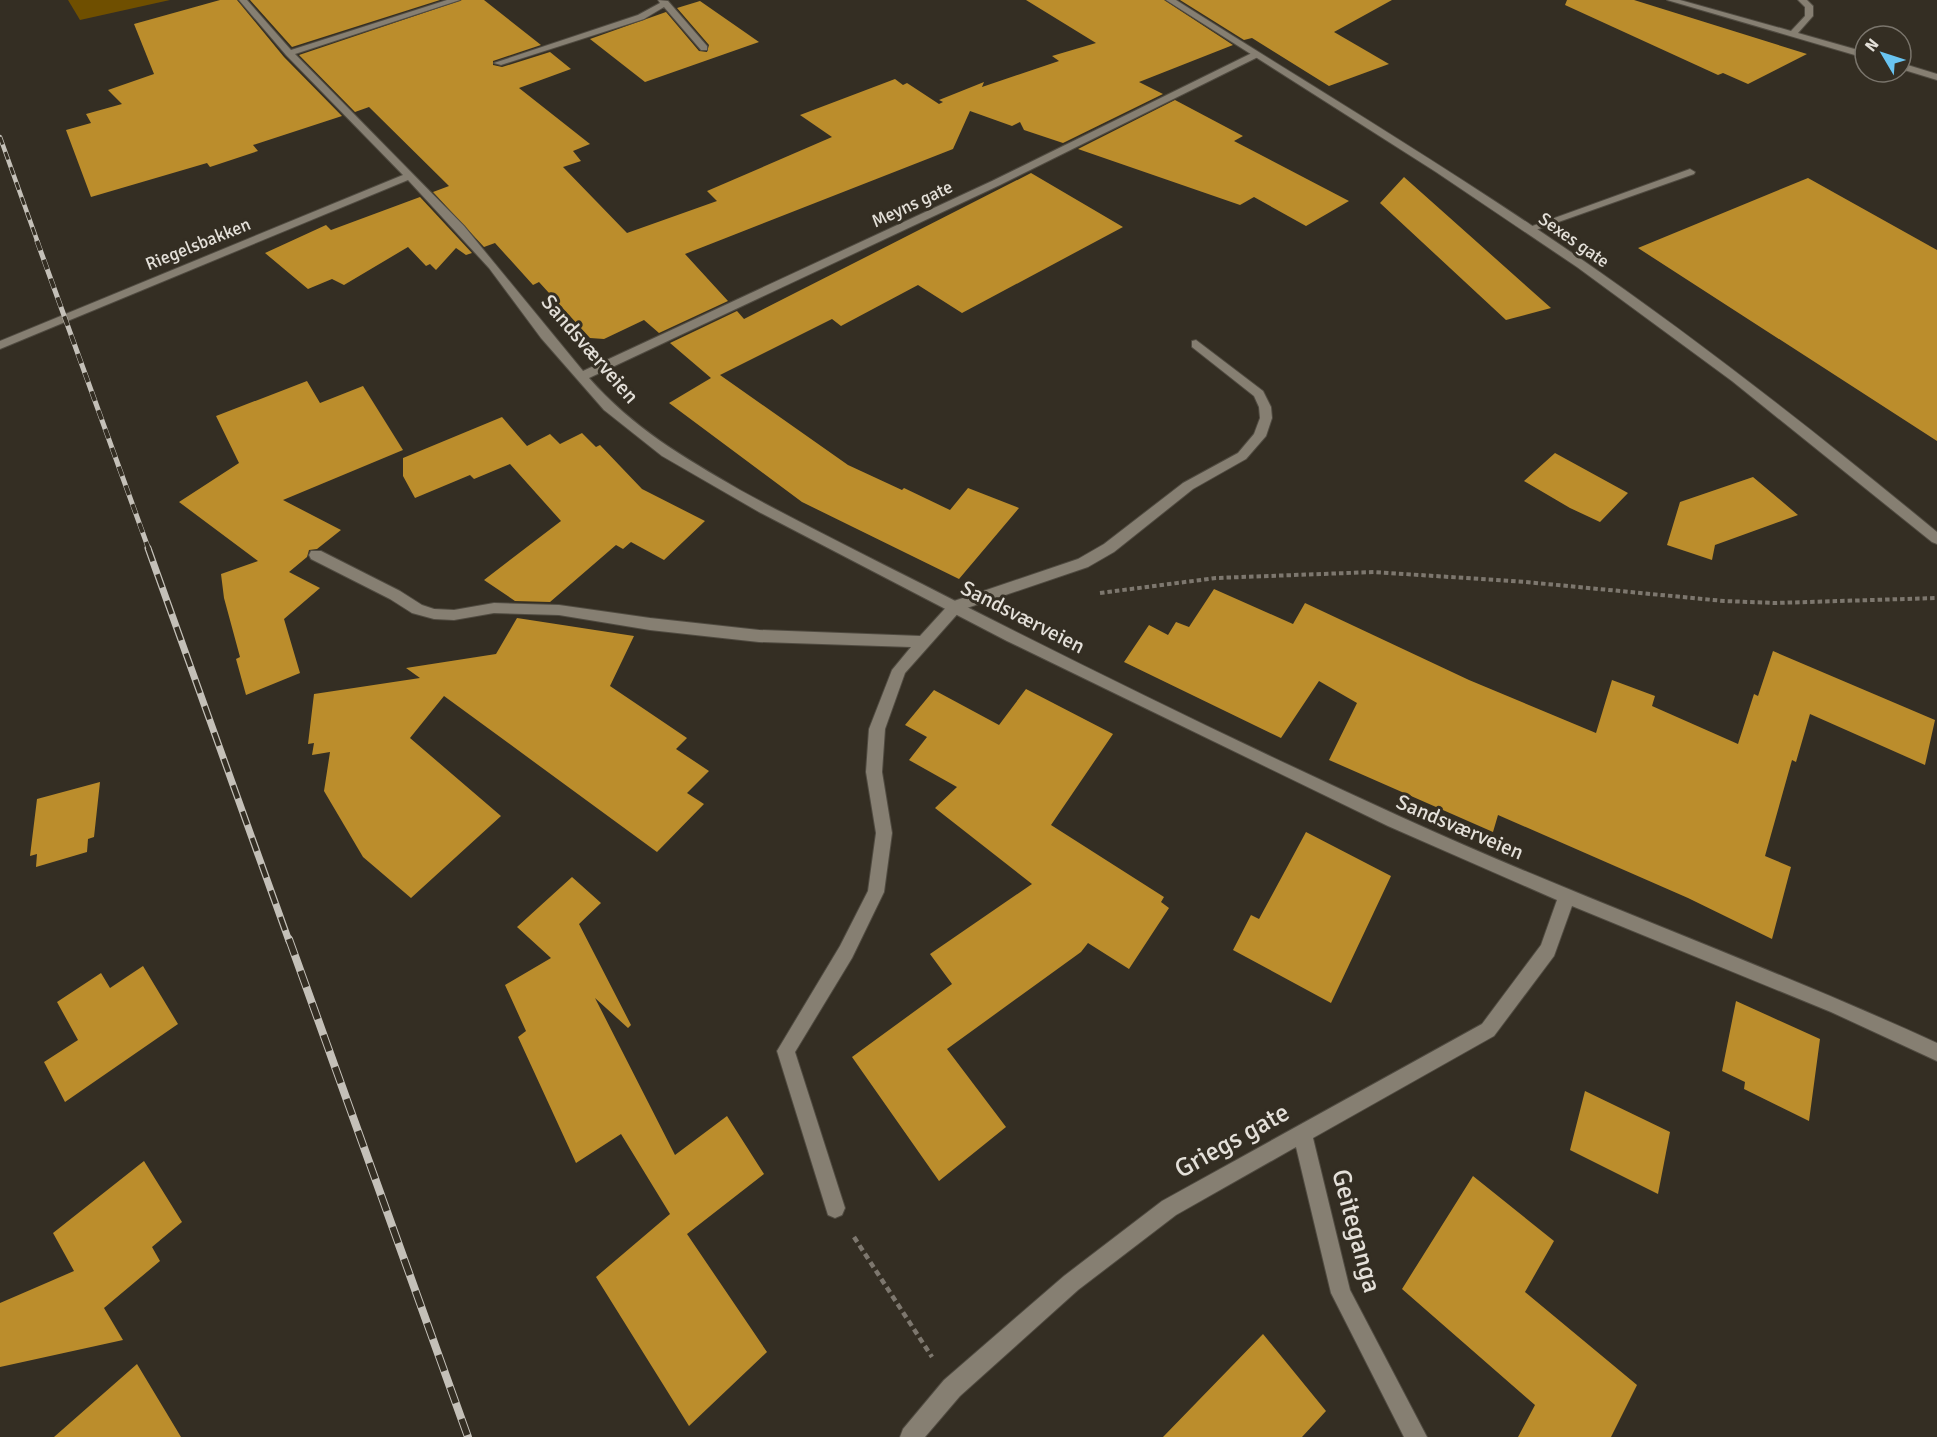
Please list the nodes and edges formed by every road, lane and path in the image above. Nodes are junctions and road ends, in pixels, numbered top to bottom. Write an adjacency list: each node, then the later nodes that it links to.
1 (243, 0): 10 (street, Sandsværveien)
2 (456, 0): 10 (street)
3 (1170, 0): 11 (street, Sexes gate)
4 (1671, 0): 7 (street)
5 (1802, 0): 7 (street)
6 (664, 2): 8 (street); 12 (street)
7 (1793, 34): 9 (street)
8 (704, 48)
9 (1853, 52)
10 (289, 53): 16 (street, Sandsværveien)
11 (1255, 55): 17 (street, Sexes gate); 20 (street, Meyns gate)
12 (498, 63)
13 (1913, 70): 14 (street)
14 (1937, 77)
15 (1690, 172): 17 (street)
16 (409, 176): 19 (street, Riegelsbakken); 20 (street, Sandsværveien)
17 (1529, 229): 21 (street, Sexes gate)
18 (1196, 344): 25 (street)
19 (0, 345)
20 (581, 377): 25 (street, Sandsværveien)
21 (1937, 538)
22 (316, 555): 26 (street)
23 (1096, 594): 24 (path)
24 (1937, 598)
25 (956, 606): 26 (street); 27 (street, Sandsværveien)
26 (924, 642): 30 (street)
27 (1568, 896): 28 (street, Sandsværveien); 29 (street, Griegs gate)
28 (1937, 1052)
29 (1302, 1132): 31 (street, Griegs gate); 33 (street, Geiteganga)
30 (835, 1208): 31 (path)
31 (952, 1388): 32 (street, Griegs gate)
32 (911, 1437)
33 (1416, 1437)

